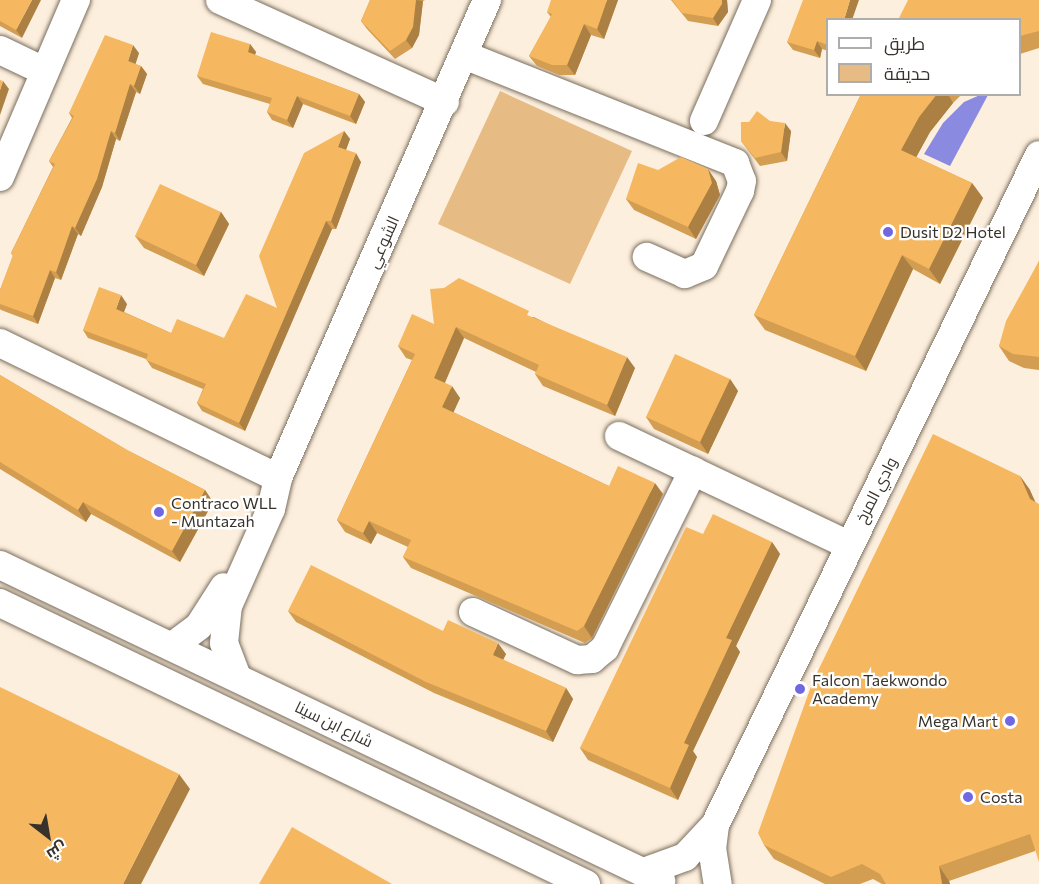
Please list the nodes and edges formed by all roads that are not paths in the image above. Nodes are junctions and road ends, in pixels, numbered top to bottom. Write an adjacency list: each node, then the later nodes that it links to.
1 (76, 0): 7 (street)
2 (220, 0): 8 (street)
3 (487, 0): 6 (street, الشوعي)
4 (757, 0): 9 (street)
5 (0, 50): 7 (street)
6 (464, 55): 8 (street, الشوعي); 12 (street)
7 (44, 71): 11 (street)
8 (445, 102): 16 (street, الشوعي)
9 (704, 122)
10 (1039, 155): 17 (street, وادي المرخ)
11 (0, 177)
12 (647, 257)
13 (0, 343): 16 (street)
14 (619, 436): 15 (street)
15 (693, 471): 17 (street); 20 (street)
16 (277, 481): 21 (street, الشوعي); 22 (street, الشوعي)
17 (849, 545): 23 (street, وادي المرخ)
18 (0, 565): 21 (street, شارع ابن سينا)
19 (0, 603): 25 (street)
20 (473, 612)
21 (174, 645): 22 (street, شارع ابن سينا)
22 (237, 677): 24 (street, شارع ابن سينا)
23 (715, 825): 24 (street, وادي المرخ); 26 (street, وادي المرخ)
24 (656, 878)
25 (586, 884)
26 (718, 884)

